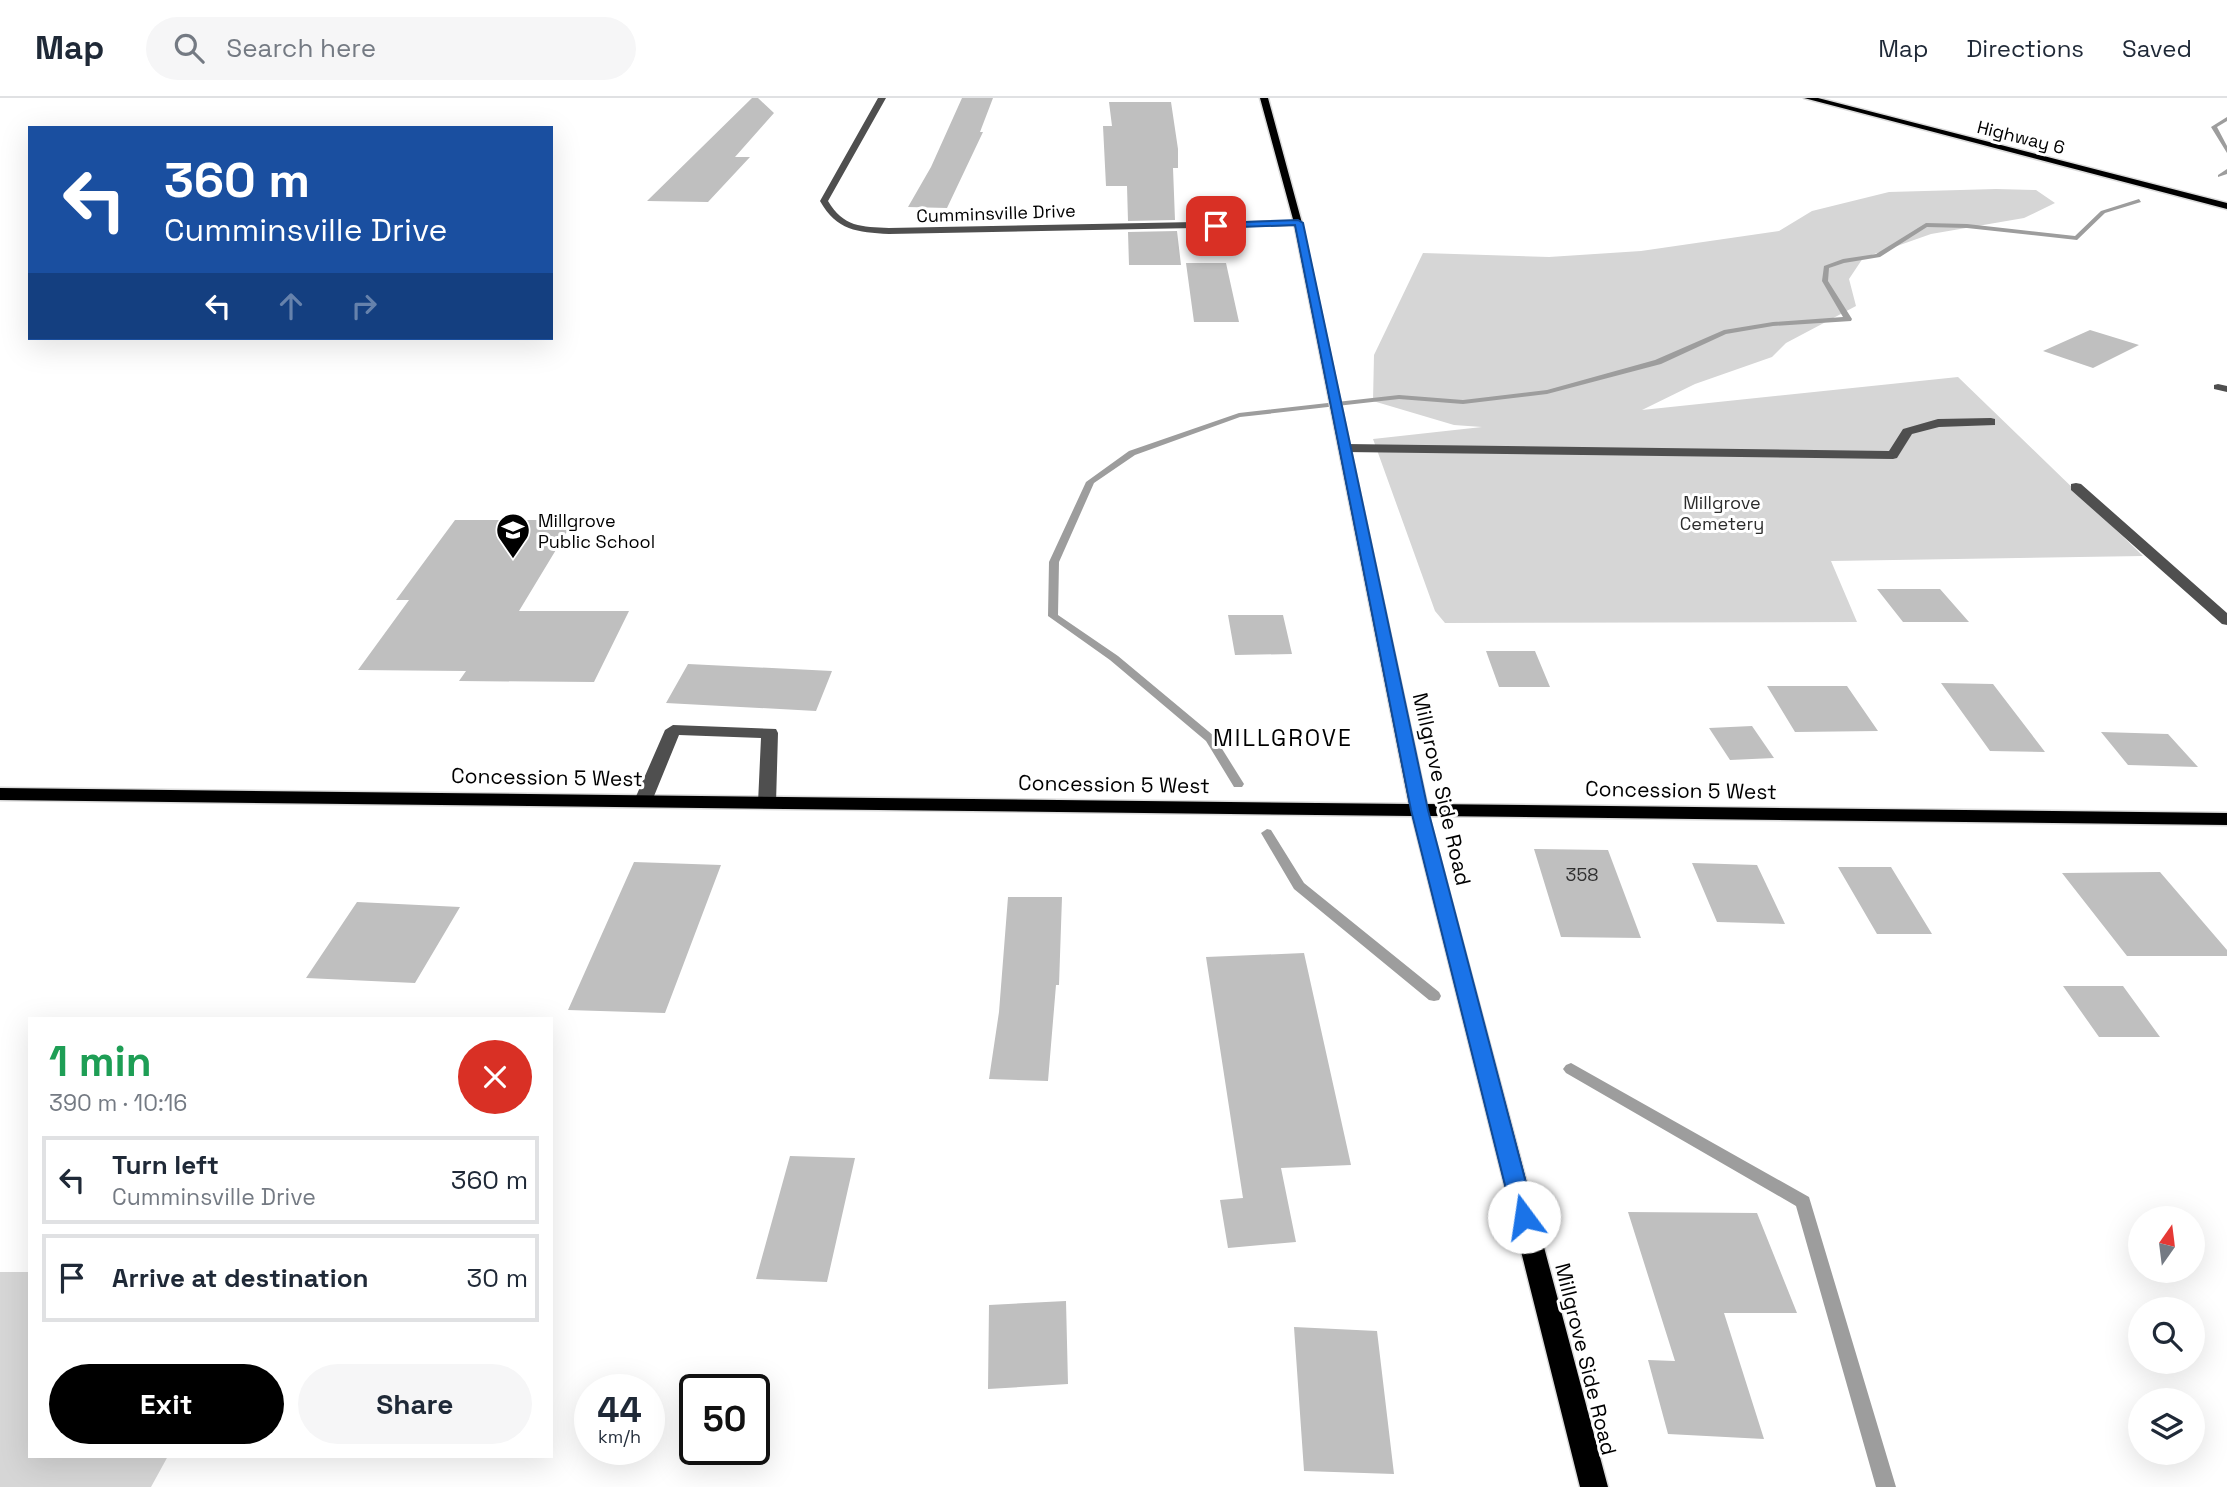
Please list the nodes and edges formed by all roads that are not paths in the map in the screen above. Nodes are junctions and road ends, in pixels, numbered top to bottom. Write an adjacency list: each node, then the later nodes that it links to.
1 (882, 98): 5 (street, Cumminsville Drive)
2 (1264, 98): 5 (main road, Millgrove Side Road)
3 (1808, 98): 4 (highway, Highway 6)
4 (2227, 206)
5 (1298, 223): 7 (main road, Millgrove Side Road)
6 (1991, 422): 7 (street)
7 (1345, 448): 13 (main road, Millgrove Side Road)
8 (2076, 487): 9 (street)
9 (2225, 616)
10 (0, 794): 11 (main road, Concession 5 West)
11 (643, 801): 12 (main road, Concession 5 West); 12 (street)
12 (767, 803): 13 (main road, Concession 5 West)
13 (1419, 810): 14 (main road, Concession 5 West); 15 (main road, Millgrove Side Road)
14 (2227, 819)
15 (1594, 1487)

